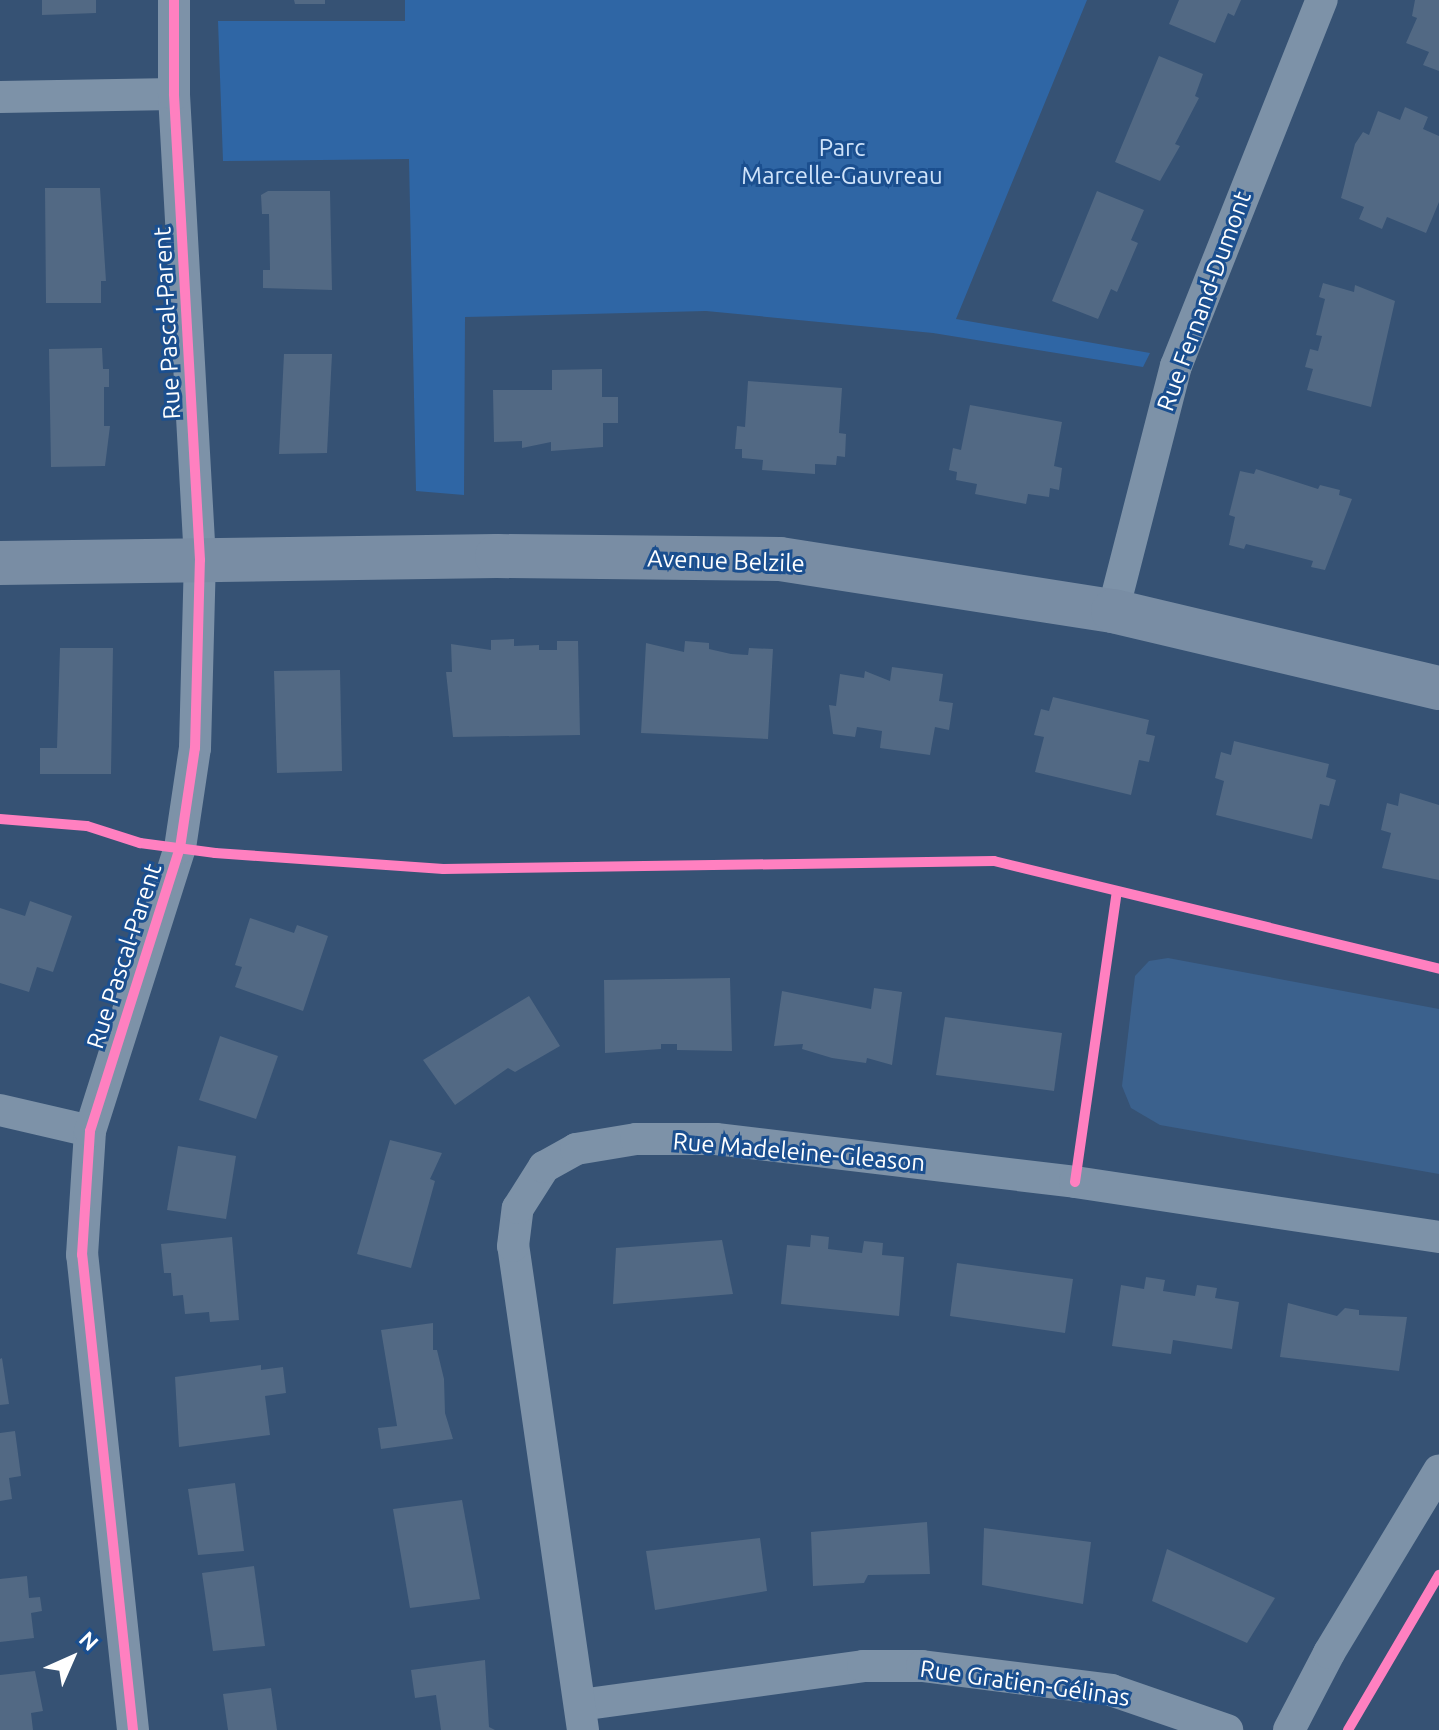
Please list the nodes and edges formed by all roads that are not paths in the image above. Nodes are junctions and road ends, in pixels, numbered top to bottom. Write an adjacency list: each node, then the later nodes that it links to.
1 (174, 0): 3 (street, Rue Pascal-Parent)
2 (1322, 0): 7 (street, Rue Fernand-Dumont)
3 (174, 94): 4 (street); 5 (street, Rue Pascal-Parent)
4 (0, 97)
5 (200, 560): 6 (street, Avenue Belzile); 7 (street, Avenue Belzile); 10 (street, Rue Pascal-Parent)
6 (0, 563)
7 (1113, 611): 8 (street, Avenue Belzile)
8 (1439, 688)
9 (0, 1110): 10 (street)
10 (90, 1131): 14 (street, Rue Pascal-Parent)
11 (1439, 1237): 13 (street, Rue Madeleine-Gleason)
12 (1439, 1471): 16 (street)
13 (582, 1718): 15 (street, Rue Gratien-Gélinas)
14 (133, 1730)
15 (1227, 1730)
16 (1289, 1730)

